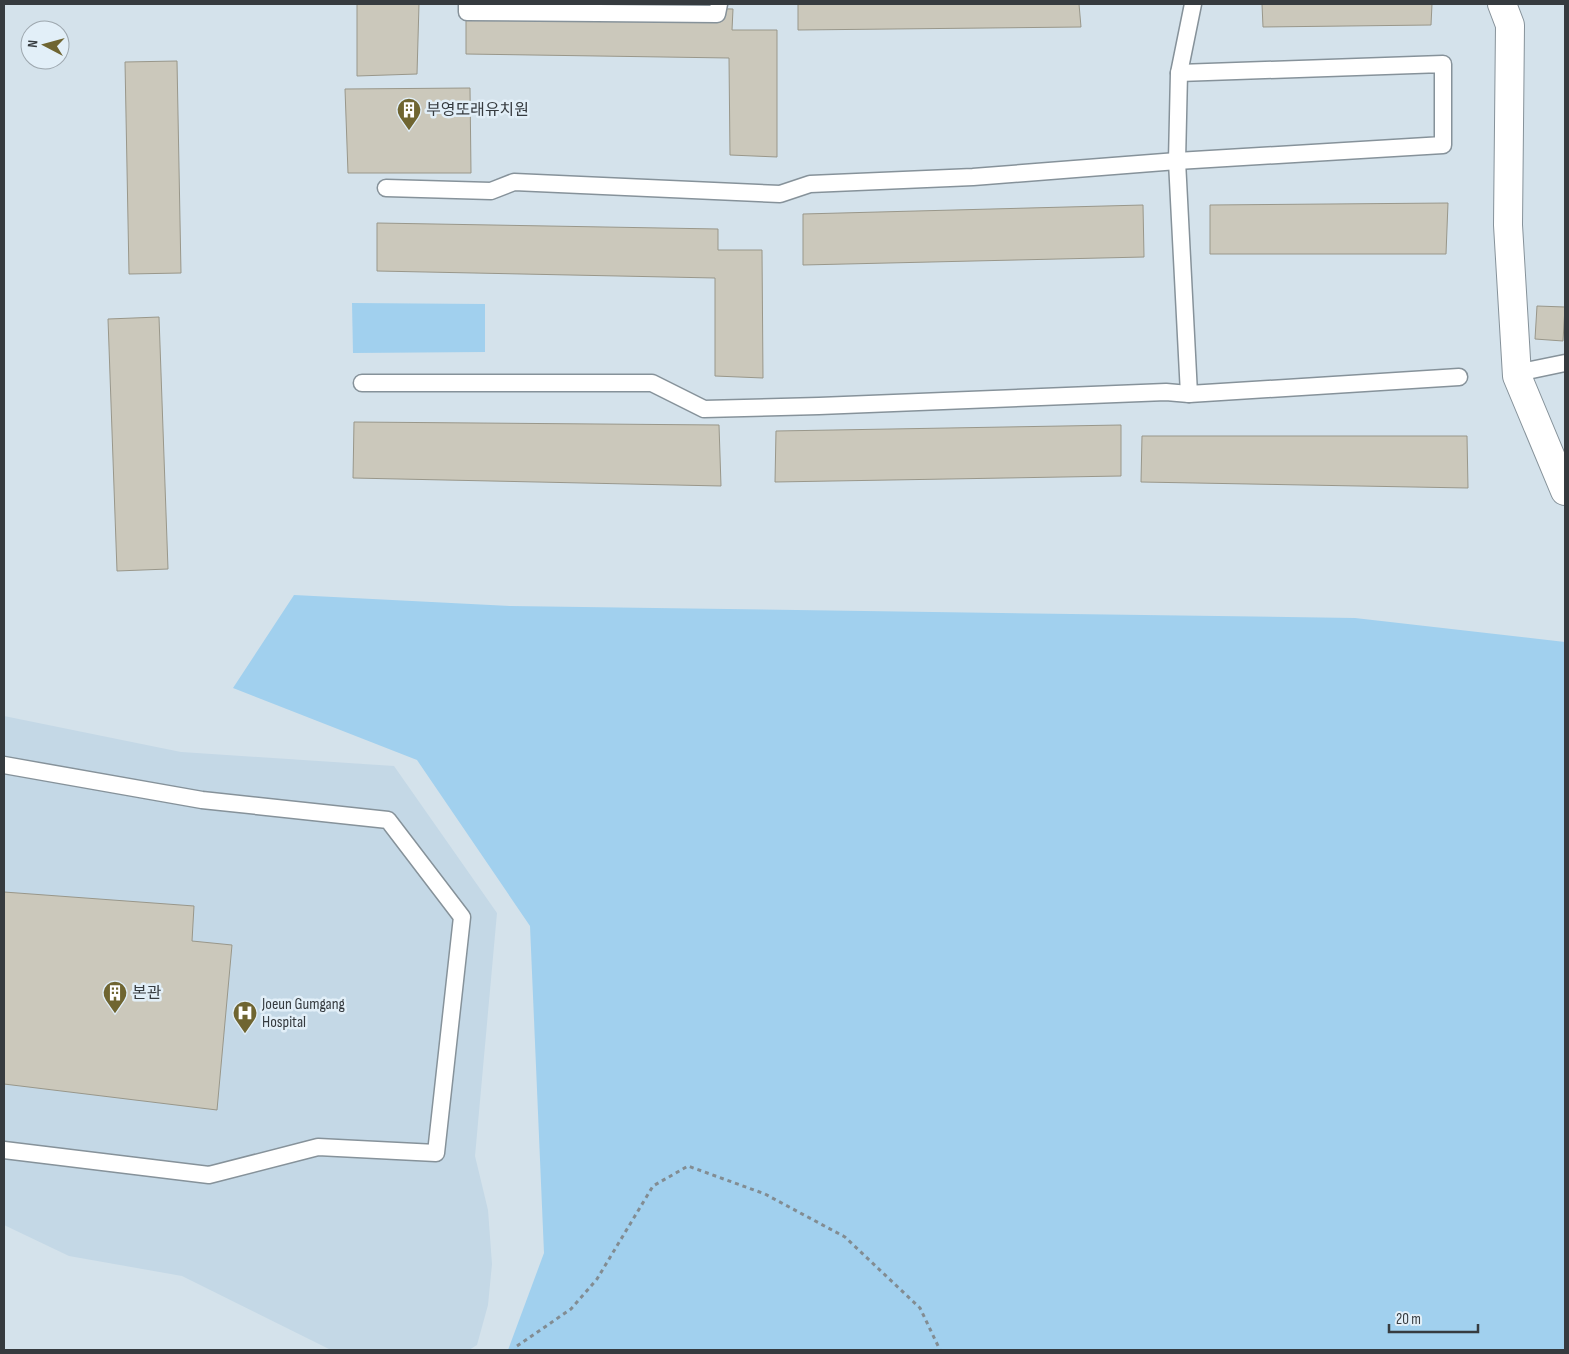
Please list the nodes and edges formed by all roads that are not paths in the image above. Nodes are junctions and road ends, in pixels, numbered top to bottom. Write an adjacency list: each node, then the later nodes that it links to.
1 (467, 4): 2 (lane)
2 (719, 4)
3 (1193, 4): 5 (lane)
4 (1502, 4): 9 (street)
5 (1179, 73): 6 (lane); 6 (lane)
6 (1177, 161): 7 (lane); 12 (lane)
7 (386, 188)
8 (1565, 363): 9 (lane)
9 (1517, 374): 13 (street)
10 (1459, 377): 12 (lane)
11 (362, 384): 12 (lane)
12 (1190, 394)
13 (1565, 491)
14 (4, 765): 15 (lane)
15 (4, 1150)

